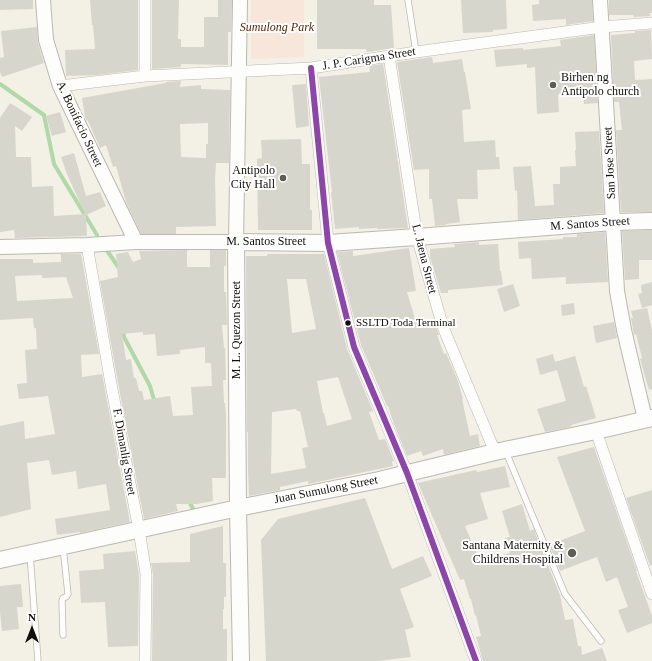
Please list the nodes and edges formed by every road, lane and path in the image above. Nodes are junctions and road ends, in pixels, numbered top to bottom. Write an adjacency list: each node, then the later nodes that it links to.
1 (43, 0): 13 (street, A. Bonifacio Street)
2 (146, 0): 12 (street)
3 (240, 0): 11 (street, M. L. Quezon Street)
4 (408, 0): 8 (lane)
5 (600, 0): 7 (street, San Jose Street)
6 (652, 23): 7 (street, J. P. Carigma Street)
7 (602, 27): 8 (street, J. P. Carigma Street); 15 (street, San Jose Street)
8 (416, 52): 9 (street, J. P. Carigma Street)
9 (389, 56): 10 (street, J. P. Carigma Street); 16 (street, L. Jaena Street)
10 (311, 68): 11 (street, J. P. Carigma Street); 19 (street)
11 (239, 72): 12 (street, J. P. Carigma Street); 18 (street, M. L. Quezon Street)
12 (145, 76): 13 (street, J. P. Carigma Street)
13 (60, 86): 17 (street, A. Bonifacio Street)
14 (652, 221): 15 (main road, M. Santos Street)
15 (613, 222): 16 (main road, M. Santos Street); 22 (street, San Jose Street)
16 (417, 237): 19 (main road, M. Santos Street); 24 (street, L. Jaena Street)
17 (136, 242): 18 (street, M. Santos Street); 20 (street, M. Santos Street)
18 (236, 242): 19 (main road, M. Santos Street); 26 (main road, M. L. Quezon Street)
19 (328, 243): 25 (street)
20 (88, 245): 21 (street, M. Santos Street); 27 (street, F. Dimanlig Street)
21 (0, 247)
22 (649, 419): 23 (main road, Juan Sumulong Street)
23 (596, 431): 24 (main road, Juan Sumulong Street); 31 (street)
24 (500, 451): 25 (main road, Juan Sumulong Street); 33 (lane)
25 (407, 473): 26 (main road, Juan Sumulong Street); 37 (street)
26 (238, 508): 27 (main road, Juan Sumulong Street); 36 (main road, M. L. Quezon Street)
27 (139, 530): 28 (main road, Juan Sumulong Street); 35 (street, F. Dimanlig Street)
28 (64, 546): 29 (main road, Juan Sumulong Street); 32 (lane)
29 (30, 554): 30 (main road, Juan Sumulong Street); 34 (lane)
30 (0, 560)
31 (652, 594)
32 (63, 635)
33 (601, 641)
34 (38, 661)
35 (145, 661)
36 (241, 661)
37 (476, 661)

